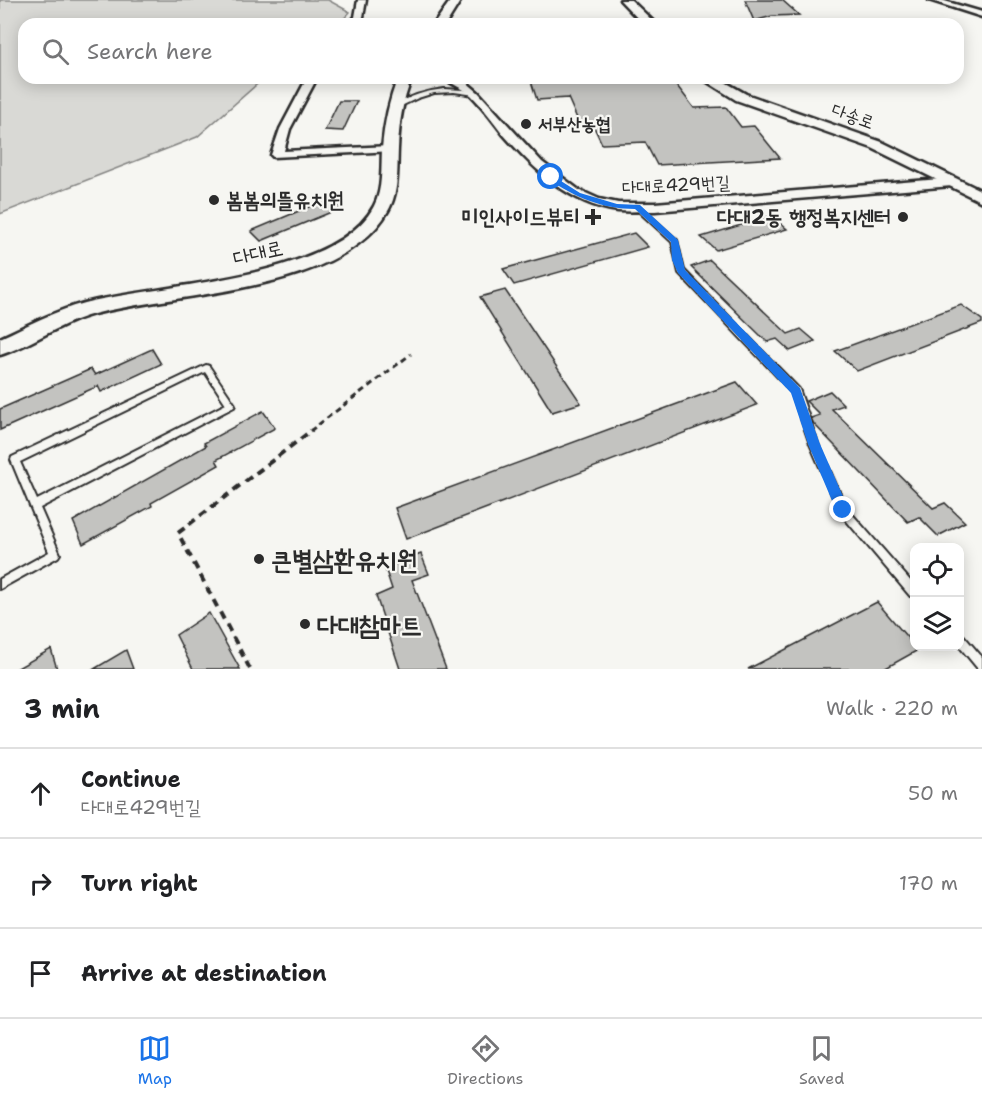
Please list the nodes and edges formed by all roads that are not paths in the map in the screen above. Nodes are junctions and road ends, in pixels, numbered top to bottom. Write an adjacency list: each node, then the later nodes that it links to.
1 (362, 0): 6 (street)
2 (456, 0): 7 (main road)
3 (625, 0): 8 (main road)
4 (933, 0): 5 (street)
5 (982, 15)
6 (358, 18)
7 (444, 18)
8 (644, 18)
9 (309, 84): 15 (street)
10 (402, 84): 14 (main road, 다대로)
11 (465, 84): 13 (street, 다대로429번길)
12 (718, 84): 16 (main road, 다송로)
13 (475, 94): 14 (lane); 18 (street, 다대로429번길)
14 (397, 106): 15 (main road, 다대로)
15 (390, 149): 19 (main road, 다대로)
16 (952, 182): 17 (main road, 다송로); 18 (street, 다대로429번길)
17 (982, 197)
18 (637, 207): 22 (lane)
19 (0, 347)
20 (37, 505): 20 (lane); 21 (lane)
21 (0, 584)
22 (910, 586)
23 (964, 644): 24 (lane)
24 (982, 664)

